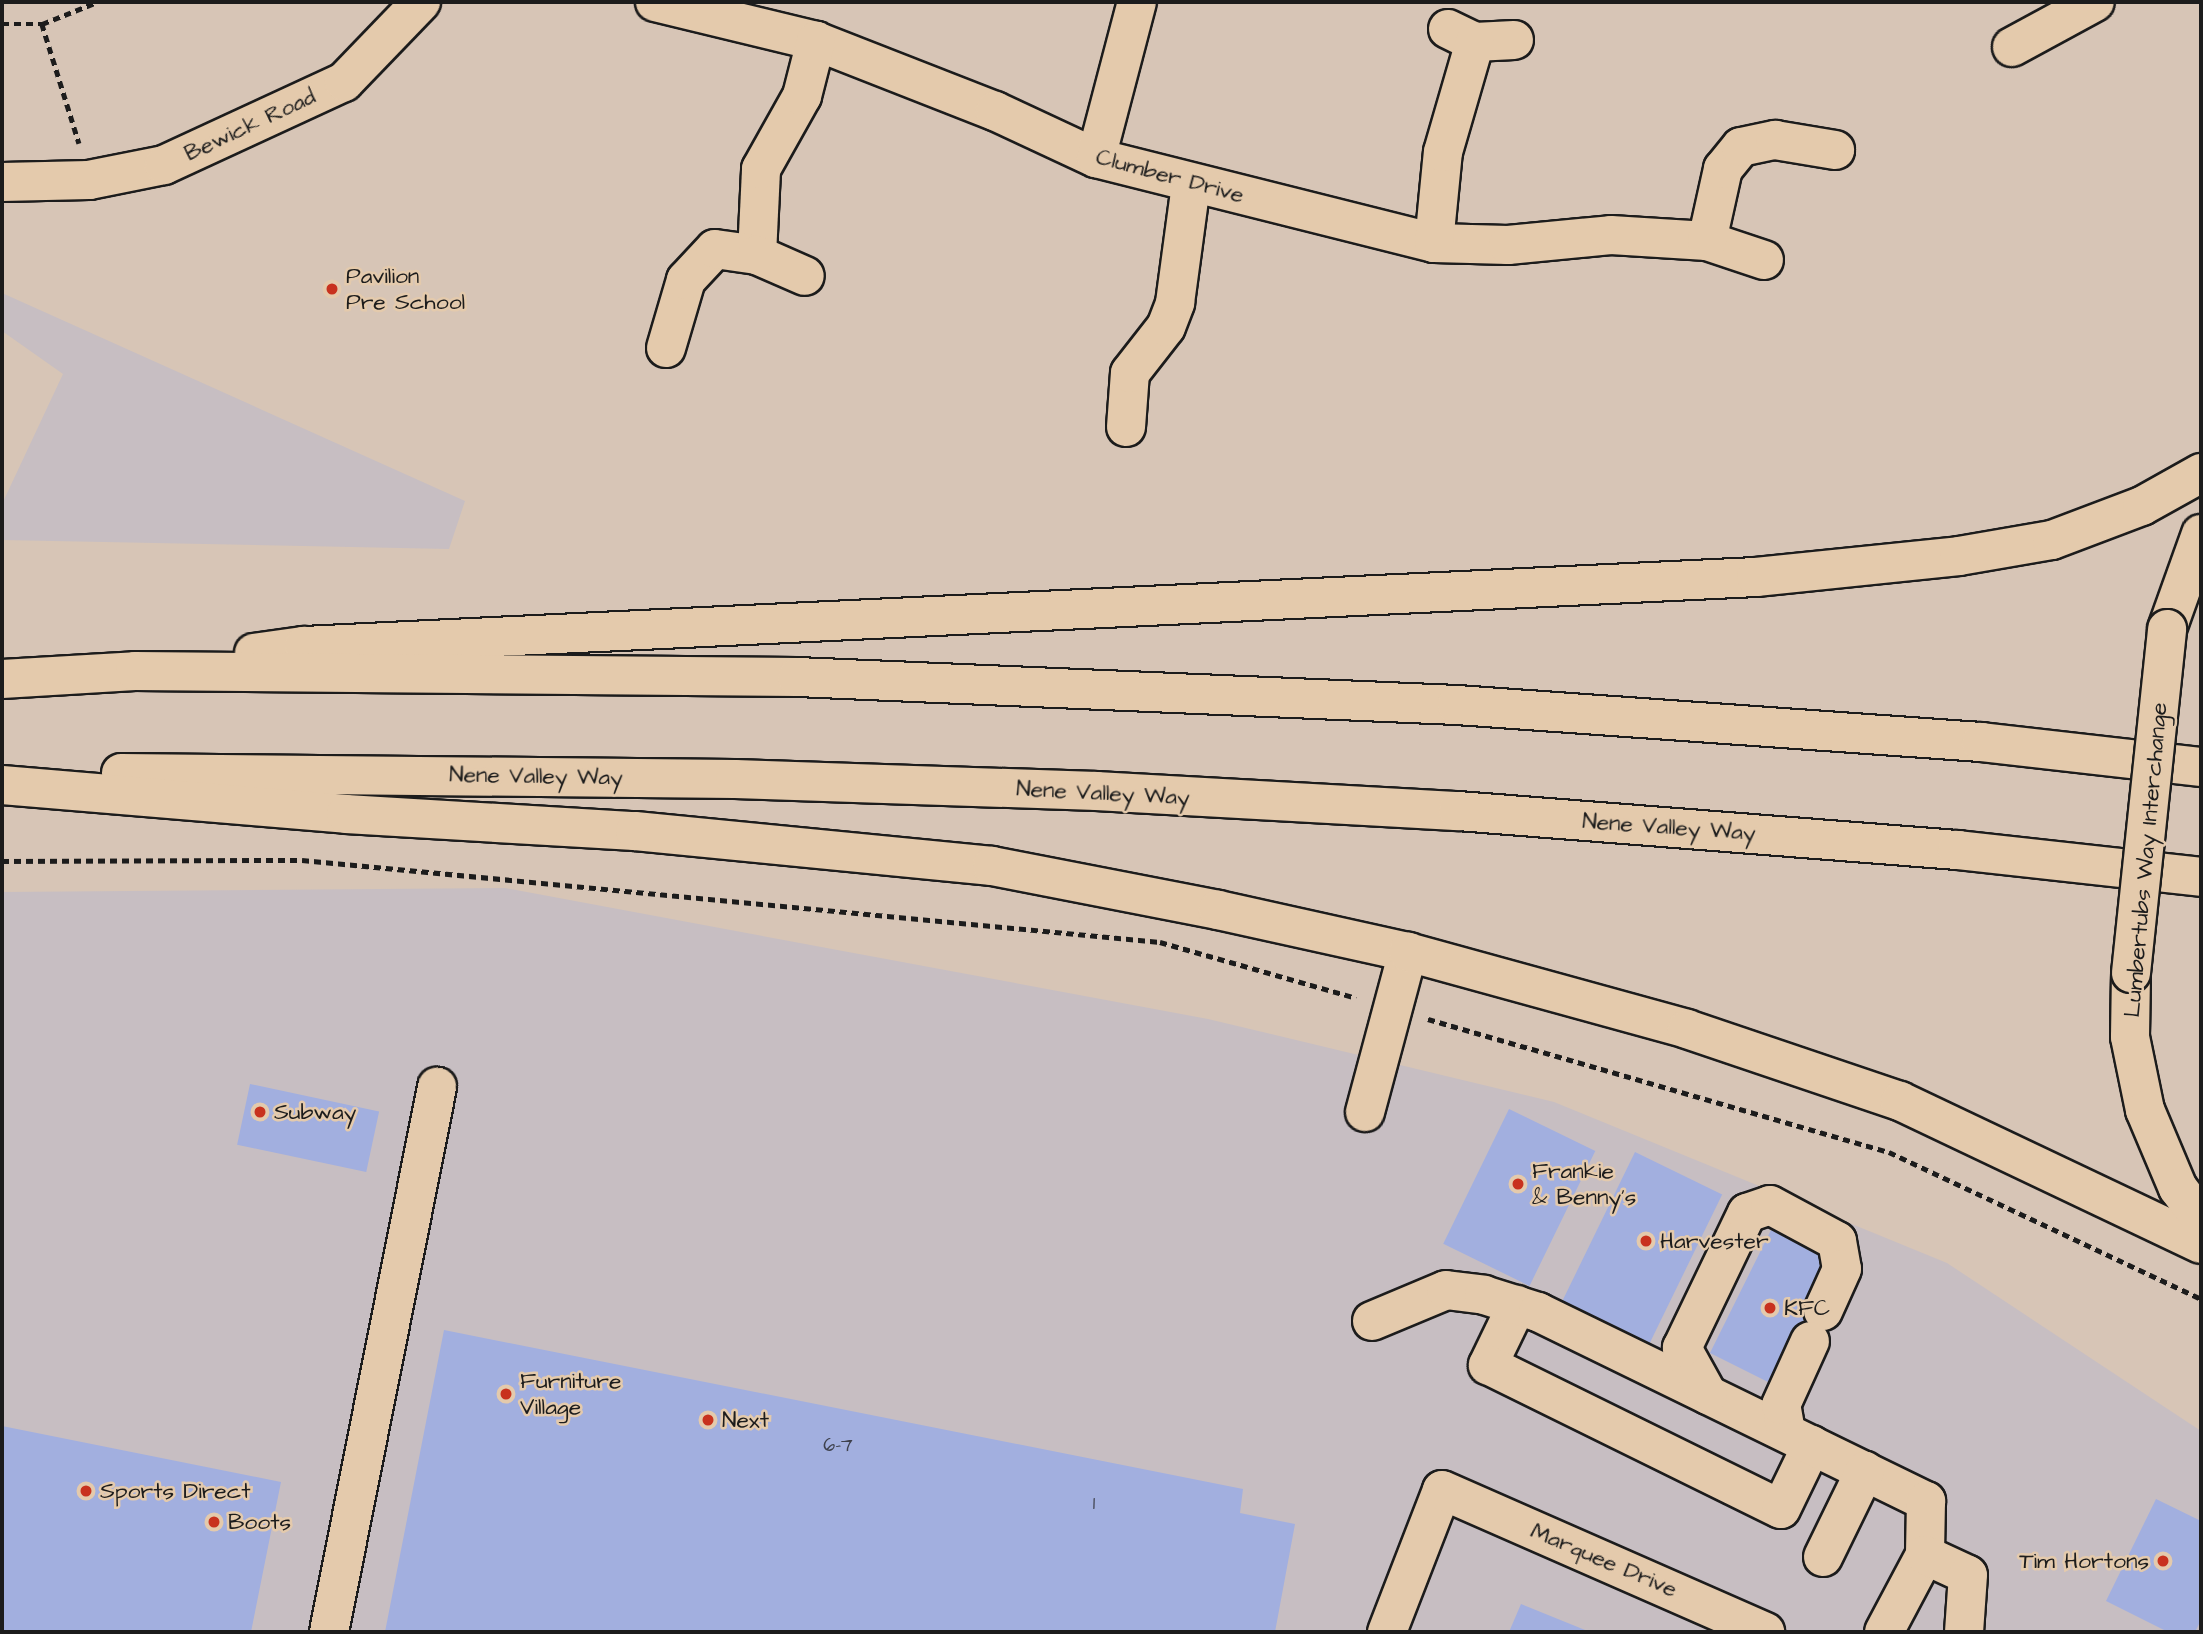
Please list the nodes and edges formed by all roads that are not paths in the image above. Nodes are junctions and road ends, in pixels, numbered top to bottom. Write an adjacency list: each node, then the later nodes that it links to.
1 (421, 2): 10 (main road, Bewick Road)
2 (655, 2): 6 (main road, Clumber Drive)
3 (1137, 2): 9 (main road)
4 (2095, 2): 7 (main road)
5 (1514, 40): 13 (main road)
6 (816, 41): 9 (main road, Clumber Drive); 14 (main road)
7 (2012, 47)
8 (1835, 150): 12 (main road)
9 (1096, 158): 11 (main road, Clumber Drive)
10 (2, 181)
11 (1191, 185): 13 (main road, Clumber Drive); 18 (main road)
12 (1707, 241): 13 (main road, Clumber Drive); 15 (main road, Clumber Drive)
13 (1434, 243)
14 (757, 255): 16 (main road); 17 (main road)
15 (1764, 260)
16 (805, 276)
17 (666, 348)
18 (1126, 427)
19 (2201, 473): 21 (main road)
20 (2201, 534): 30 (main road, Lumbertubs Way Interchange, bridge)
21 (135, 671): 22 (main road); 23 (main road)
22 (2, 679)
23 (2201, 767)
24 (2, 774): 26 (main road, Nene Valley Way)
25 (2, 785): 27 (main road)
26 (2201, 877)
27 (1408, 952): 29 (main road); 31 (main road)
28 (437, 1087): 39 (main road)
29 (1365, 1112)
30 (2201, 1218)
31 (2201, 1244)
32 (1517, 1305): 33 (main road); 34 (main road); 35 (main road)
33 (1372, 1321)
34 (1708, 1395): 35 (main road); 35 (main road)
35 (1799, 1439): 36 (main road)
36 (1865, 1471): 37 (main road); 38 (main road)
37 (1925, 1555): 42 (main road); 43 (main road)
38 (1823, 1557)
39 (329, 1632)
40 (1387, 1632): 41 (main road, Marquee Drive)
41 (1765, 1632)
42 (1884, 1632)
43 (1964, 1632)

